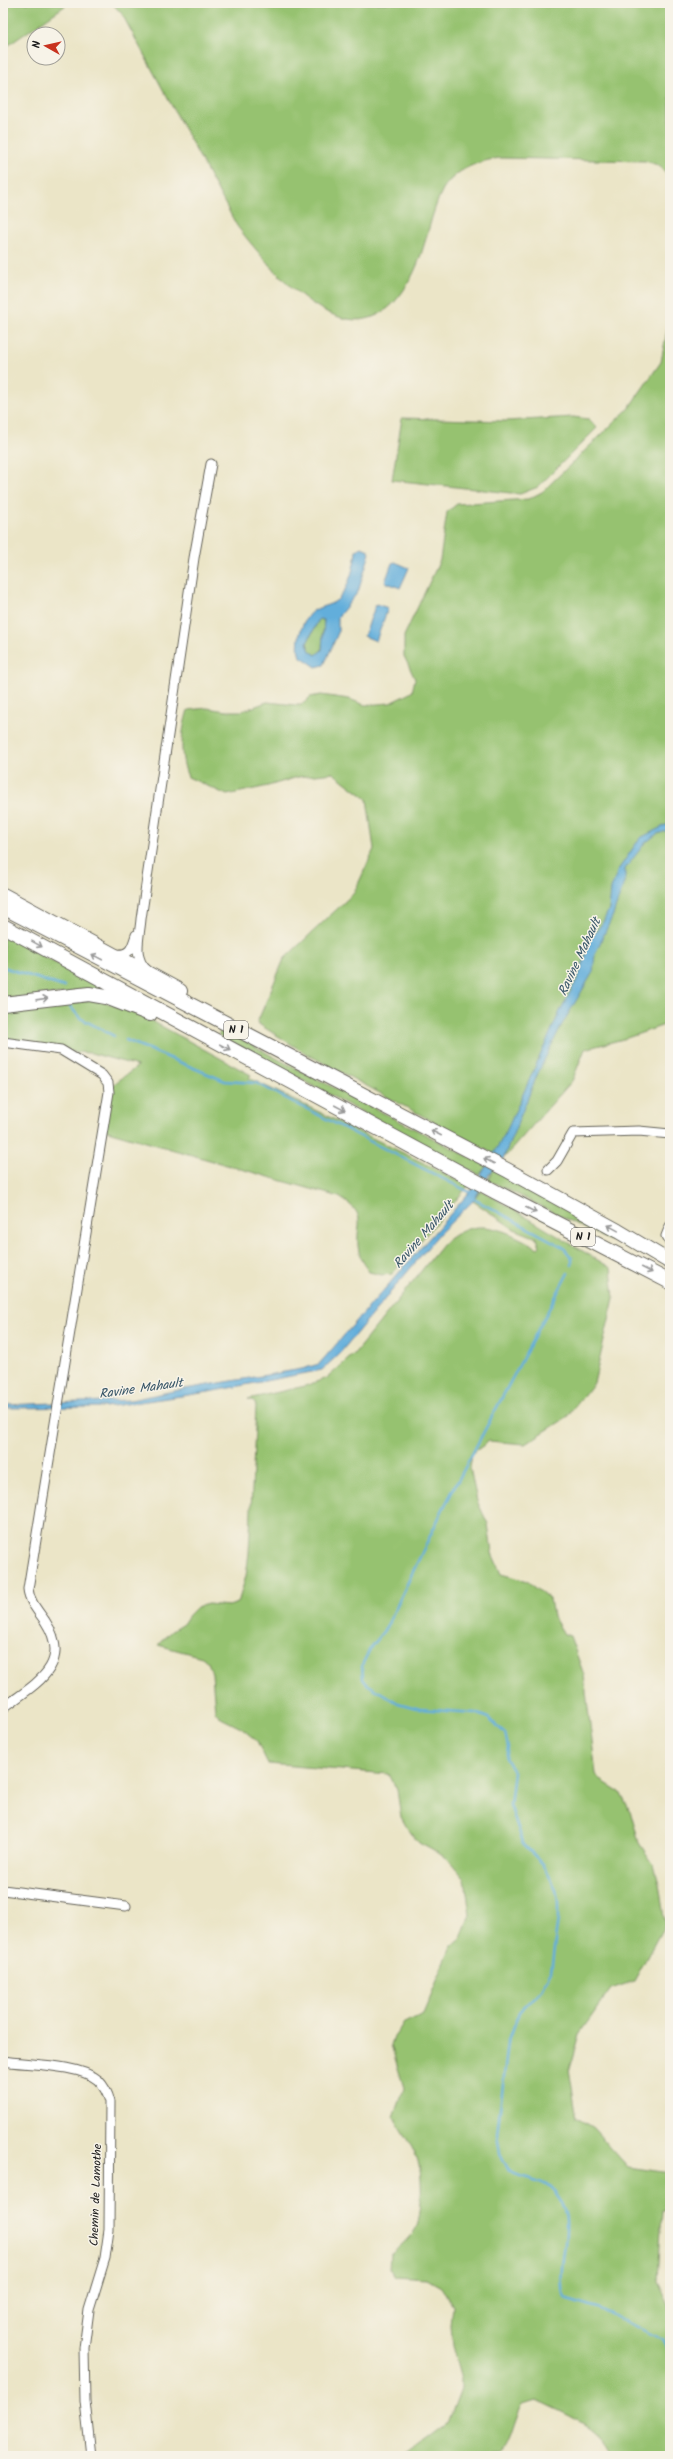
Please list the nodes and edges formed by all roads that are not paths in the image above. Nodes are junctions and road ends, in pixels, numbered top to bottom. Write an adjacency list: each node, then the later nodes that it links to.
1 (211, 464): 4 (street)
2 (3, 895): 6 (highway)
3 (3, 907): 11 (highway, N 1, one-way to 3)
4 (141, 918): 6 (street); 7 (street)
5 (3, 926): 9 (highway, N 1, one-way to 9)
6 (113, 954): 7 (highway)
7 (161, 979): 11 (highway)
8 (3, 1004): 9 (highway, one-way to 9)
9 (209, 1038): 17 (highway, N 1, one-way to 17)
10 (3, 1042): 18 (street)
11 (327, 1077): 16 (highway, N 1, one-way to 11)
12 (670, 1134): 13 (street)
13 (548, 1170)
14 (670, 1226): 15 (street)
15 (670, 1243)
16 (670, 1262)
17 (670, 1282)
18 (3, 1708)
19 (3, 1890): 20 (street)
20 (126, 1906)
21 (3, 2061): 22 (street, Chemin de Lamothe)
22 (91, 2456)

